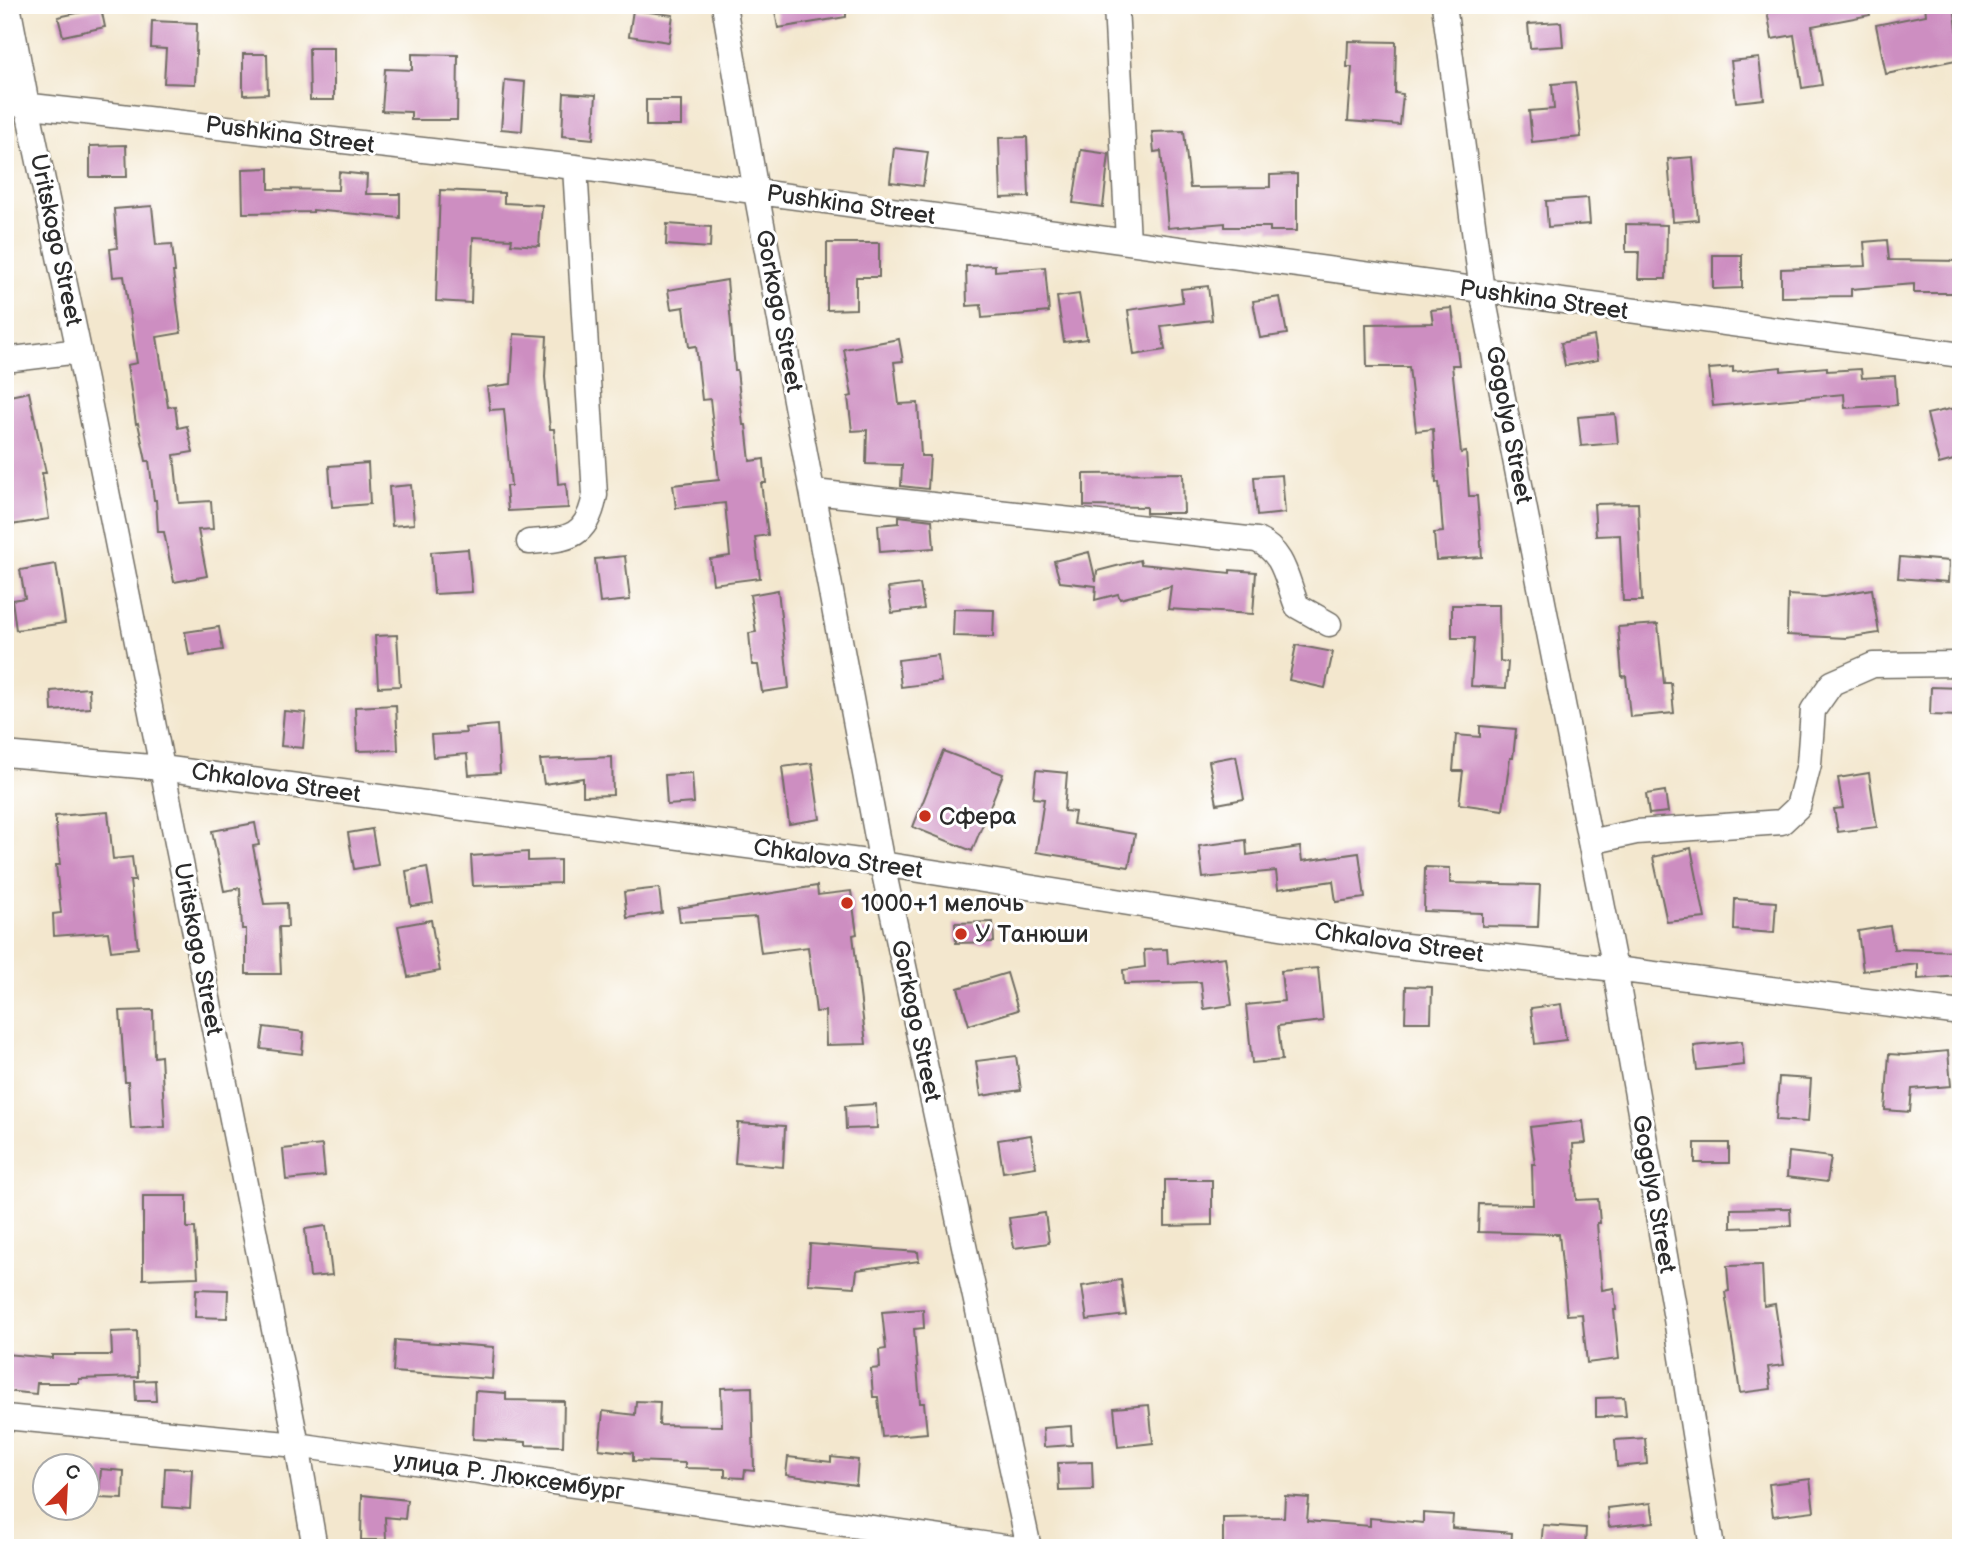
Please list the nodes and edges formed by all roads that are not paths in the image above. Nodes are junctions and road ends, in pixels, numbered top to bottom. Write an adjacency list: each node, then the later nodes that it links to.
1 (8, 5): 5 (street, Uritskogo Street)
2 (724, 5): 7 (street, Gorkogo Street)
3 (1116, 5): 8 (street)
4 (1444, 5): 9 (street, Gogolya Street)
5 (16, 104): 6 (street, Pushkina Street); 10 (street, Uritskogo Street)
6 (575, 167): 7 (street, Pushkina Street); 14 (street)
7 (756, 192): 8 (street, Pushkina Street); 13 (street, Gorkogo Street)
8 (1128, 242): 9 (street, Pushkina Street)
9 (1482, 291): 11 (street, Pushkina Street); 19 (street, Gogolya Street)
10 (79, 351): 12 (street, Uritskogo Street); 18 (street, Uritskogo Street)
11 (1961, 355)
12 (5, 360)
13 (814, 492): 15 (street); 20 (street, Gorkogo Street)
14 (529, 542)
15 (1329, 625)
16 (1961, 664): 19 (street)
17 (5, 754): 18 (street, Chkalova Street)
18 (162, 768): 20 (street, Chkalova Street); 24 (street, Uritskogo Street)
19 (1590, 842): 21 (street, Gogolya Street)
20 (882, 864): 21 (street, Chkalova Street); 27 (street, Gorkogo Street)
21 (1615, 969): 22 (street, Chkalova Street); 28 (street, Gogolya Street)
22 (1961, 1013)
23 (5, 1417): 24 (street, улица Р. Люксембург)
24 (297, 1446): 25 (street, Uritskogo Street); 26 (street, улица Р. Люксембург)
25 (315, 1548)
26 (1011, 1548)
27 (1029, 1548)
28 (1713, 1548)

